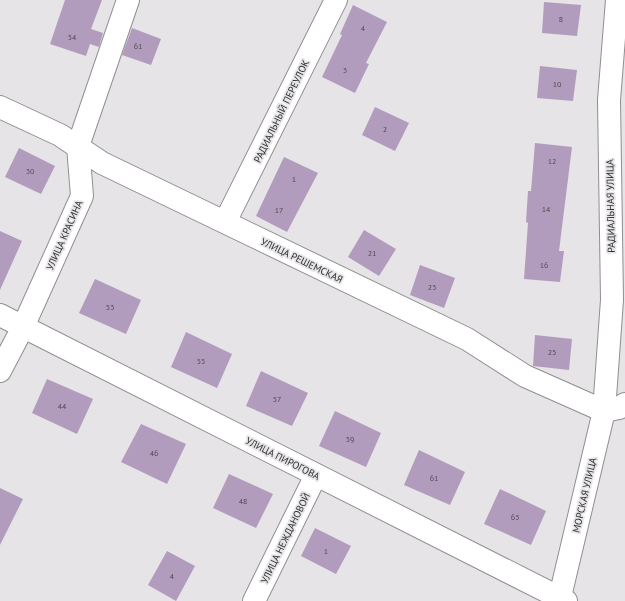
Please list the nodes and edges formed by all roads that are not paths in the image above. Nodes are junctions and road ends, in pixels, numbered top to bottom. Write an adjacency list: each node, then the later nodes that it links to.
1 (128, 0): 5 (street, УЛИЦА КРАСИНА)
2 (336, 0): 6 (street, РАДИАЛЬНЫЙ ПЕРЕУЛОК)
3 (617, 0): 11 (street, РАДИАЛЬНАЯ УЛИЦА)
4 (0, 107): 5 (street, УЛИЦА РЕШЕМСКАЯ)
5 (78, 146): 6 (street, УЛИЦА РЕШЕМСКАЯ); 8 (street, УЛИЦА КРАСИНА)
6 (225, 222): 11 (street, УЛИЦА РЕШЕМСКАЯ)
7 (0, 315): 8 (street, УЛИЦА ПИРОГОВА)
8 (23, 327): 9 (street, УЛИЦА КРАСИНА); 12 (street, УЛИЦА ПИРОГОВА)
9 (0, 371)
10 (625, 404): 11 (street)
11 (604, 411): 13 (street, МОРСКАЯ УЛИЦА)
12 (316, 475): 13 (street, УЛИЦА ПИРОГОВА); 14 (street, УЛИЦА НЕЖДАНОВОЙ)
13 (562, 600)
14 (254, 601)

